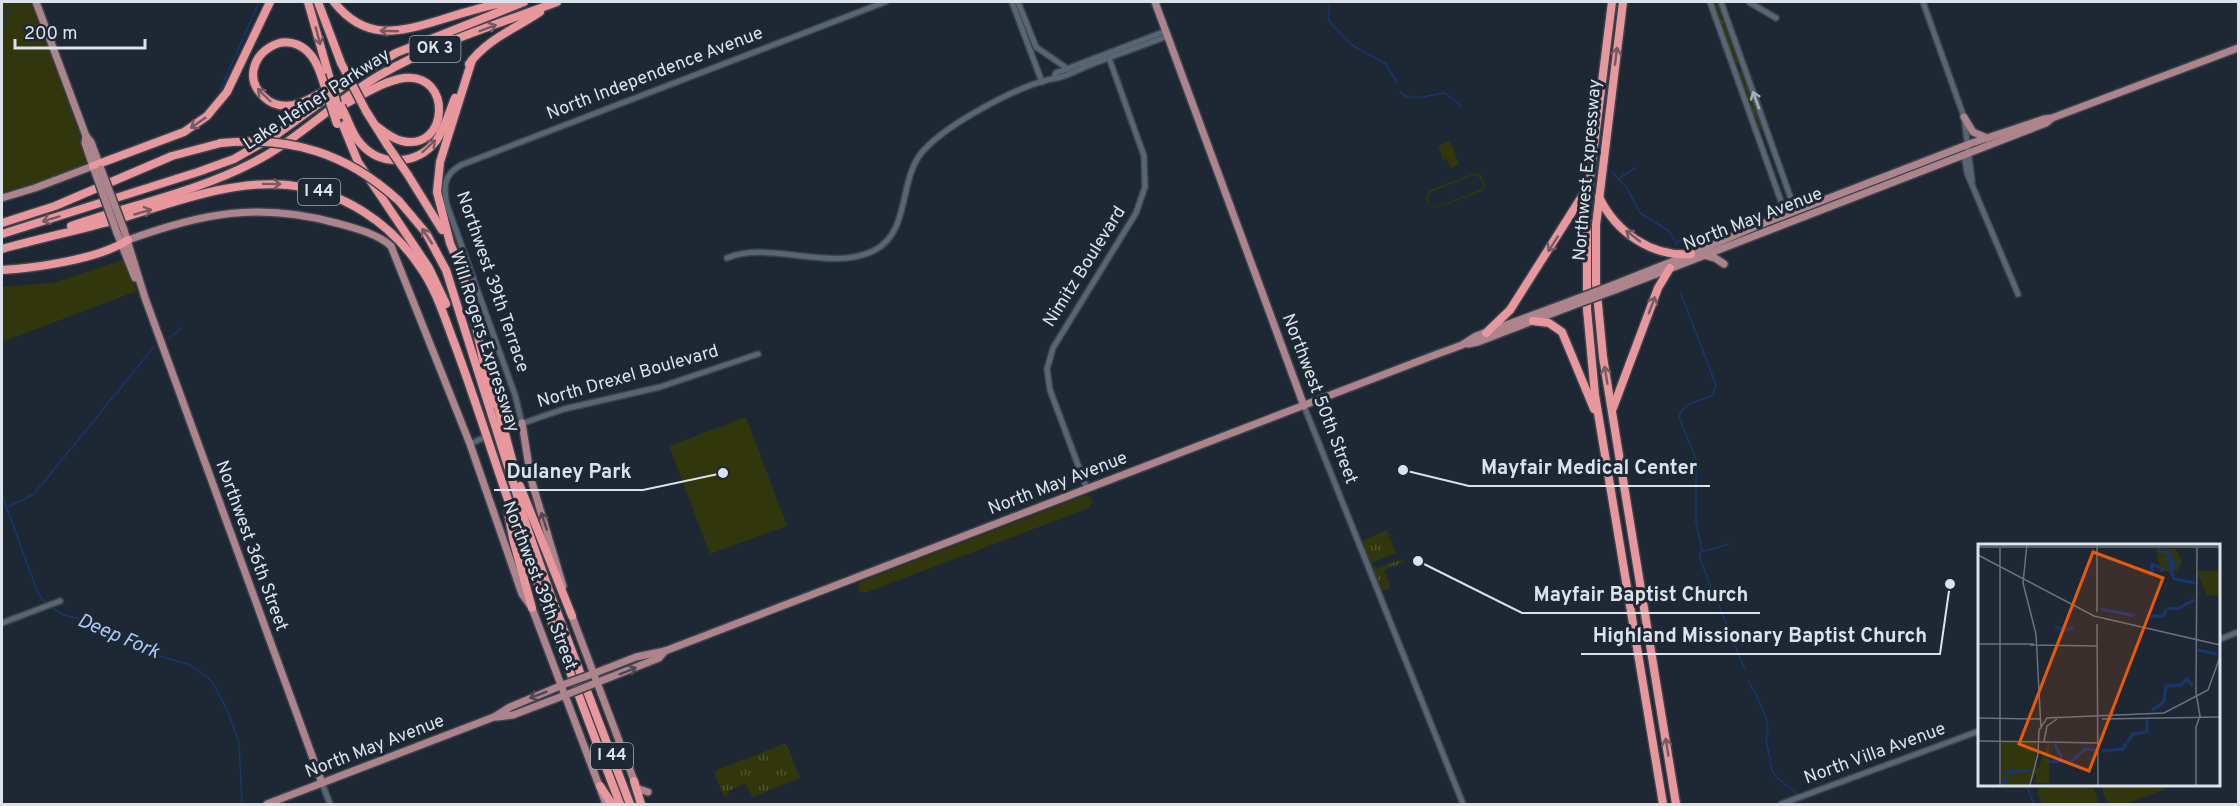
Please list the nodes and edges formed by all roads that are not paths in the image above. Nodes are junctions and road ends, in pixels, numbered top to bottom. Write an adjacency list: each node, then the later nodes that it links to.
1 (36, 2): 44 (main road, Northwest 36th Street)
2 (270, 2): 44 (highway, one-way to 44)
3 (308, 2): 27 (highway, one-way to 27)
4 (318, 2): 37 (highway, bridge)
5 (333, 2): 6 (highway, one-way to 5)
6 (508, 2)
7 (525, 2): 28 (highway, Lake Hefner Parkway / OK 3)
8 (555, 2): 22 (highway); 33 (highway, Lake Hefner Parkway / OK 3, one-way to 8)
9 (885, 2): 48 (street, North Independence Avenue)
10 (1012, 2): 30 (street)
11 (1018, 2): 25 (street)
12 (1155, 2): 19 (main road, Northwest 50th Street)
13 (1710, 2): 26 (street)
14 (1720, 2): 24 (street)
15 (1749, 2): 18 (street)
16 (1923, 2): 34 (street)
17 (1618, 3): 45 (highway, Northwest Expressway); 49 (highway, Northwest Expressway, one-way to 17)
18 (1776, 18)
19 (1167, 33): 21 (street); 23 (street); 73 (main road, Northwest 50th Street)
20 (2238, 48): 35 (main road, North May Avenue)
21 (1109, 58): 23 (street); 82 (street, Nimitz Boulevard)
22 (472, 60): 36 (highway, one-way to 22); 56 (highway)
23 (1095, 61): 25 (street); 29 (street)
24 (1744, 66): 26 (street); 38 (street, one-way to 24)
25 (1068, 69): 29 (street)
26 (1733, 70): 39 (street)
27 (324, 73): 28 (highway, one-way to 27); 31 (highway); 36 (highway, bridge)
28 (357, 76): 32 (highway, Lake Hefner Parkway / OK 3)
29 (1054, 77): 30 (street)
30 (1042, 82): 60 (street)
31 (331, 83): 32 (highway, bridge); 36 (highway, bridge)
32 (333, 93): 36 (highway, bridge); 53 (highway, Lake Hefner Parkway / OK 3, one-way to 53)
33 (325, 114): 37 (highway); 54 (highway, Lake Hefner Parkway / OK 3)
34 (1964, 117): 40 (main road); 41 (street)
35 (2052, 118): 40 (main road, North May Avenue); 41 (main road, North May Avenue)
36 (342, 122): 72 (highway)
37 (375, 125): 56 (highway, bridge)
38 (1767, 132): 39 (street); 42 (street)
39 (1757, 136): 43 (street)
40 (1987, 138): 41 (main road, North May Avenue)
41 (1966, 151): 51 (main road, North May Avenue); 65 (street)
42 (1776, 155): 43 (street); 47 (street)
43 (1765, 159): 46 (street)
44 (97, 168): 50 (main road); 55 (main road, Northwest 36th Street, bridge)
45 (1590, 178): 68 (highway, one-way to 68); 75 (highway, Northwest Expressway)
46 (1773, 180): 47 (street); 51 (street)
47 (1785, 182): 51 (street)
48 (445, 184): 76 (street, Northwest 39th Terrace)
49 (1599, 197): 58 (highway, one-way to 49); 74 (highway, Northwest Expressway, one-way to 49)
50 (2, 198)
51 (1791, 217): 58 (main road, North May Avenue); 59 (main road, North May Avenue)
52 (2, 223): 77 (highway, Will Rogers Expressway / I 44, one-way to 52, bridge)
53 (2, 234)
54 (26, 242): 57 (highway, Will Rogers Expressway / I 44); 72 (highway, Will Rogers Expressway / I 44, one-way to 72)
55 (124, 242): 63 (highway); 80 (main road, Northwest 39th Street); 98 (main road, Northwest 36th Street)
56 (450, 243): 71 (highway)
57 (2, 249)
58 (1691, 254): 64 (main road, North May Avenue)
59 (1704, 255): 61 (main road); 62 (main road, North May Avenue)
60 (727, 258)
61 (1724, 264)
62 (1670, 268): 64 (main road, North May Avenue); 74 (highway, one-way to 62)
63 (2, 270)
64 (1614, 287): 66 (main road, North May Avenue, bridge)
65 (2018, 294)
66 (1569, 304): 67 (main road, North May Avenue); 68 (main road, North May Avenue)
67 (1533, 321): 69 (main road, North May Avenue); 75 (highway)
68 (1486, 333): 69 (main road, North May Avenue)
69 (1462, 345): 73 (main road, North May Avenue)
70 (758, 354): 76 (street, North Drexel Boulevard)
71 (484, 358): 77 (highway); 85 (highway)
72 (465, 370): 81 (highway, Will Rogers Expressway)
73 (1304, 406): 82 (main road, North May Avenue); 109 (street, Northwest 50th Street)
74 (1612, 411): 95 (highway, Northwest Expressway)
75 (1599, 422): 94 (highway, Northwest Expressway)
76 (522, 423): 78 (street, North Drexel Boulevard); 85 (main road, Northwest 39th Street, one-way to 76)
77 (496, 429): 107 (highway, Will Rogers Expressway / I 44)
78 (506, 429)
79 (481, 439): 80 (street)
80 (470, 444): 84 (main road, Northwest 39th Street)
81 (502, 483): 84 (highway); 106 (highway, Will Rogers Expressway / I 44)
82 (1087, 489): 89 (main road, North May Avenue)
83 (60, 601): 86 (street)
84 (532, 608): 92 (main road, Northwest 39th Street)
85 (572, 616): 90 (main road, Northwest 39th Street)
86 (2, 623)
87 (2238, 632): 88 (street)
88 (2219, 639)
89 (665, 651): 90 (main road, North May Avenue); 91 (main road, North May Avenue, one-way to 89)
90 (591, 674): 91 (main road, Northwest 39th Street); 92 (main road, North May Avenue, bridge)
91 (595, 683): 93 (main road, North May Avenue, bridge); 99 (main road, Northwest 39th Street)
92 (563, 685): 93 (main road, Northwest 39th Street); 96 (main road, North May Avenue, one-way to 96)
93 (567, 694): 96 (main road, North May Avenue); 100 (main road, Northwest 39th Street)
94 (1644, 695): 95 (highway); 110 (highway, Northwest Expressway)
95 (1660, 708): 111 (highway, Northwest Expressway, one-way to 95)
96 (494, 717): 98 (main road, North May Avenue)
97 (1978, 731): 112 (street, North Villa Avenue)
98 (322, 783): 102 (main road, North May Avenue); 103 (street, Northwest 36th Street)
99 (636, 785): 101 (main road); 108 (highway)
100 (600, 786): 104 (main road, Northwest 39th Street); 105 (highway)
101 (648, 792)
102 (267, 804)
103 (330, 804)
104 (606, 804)
105 (612, 804)
106 (620, 804)
107 (630, 804)
108 (643, 804)
109 (1463, 804)
110 (1663, 804)
111 (1676, 804)
112 (1781, 804)

